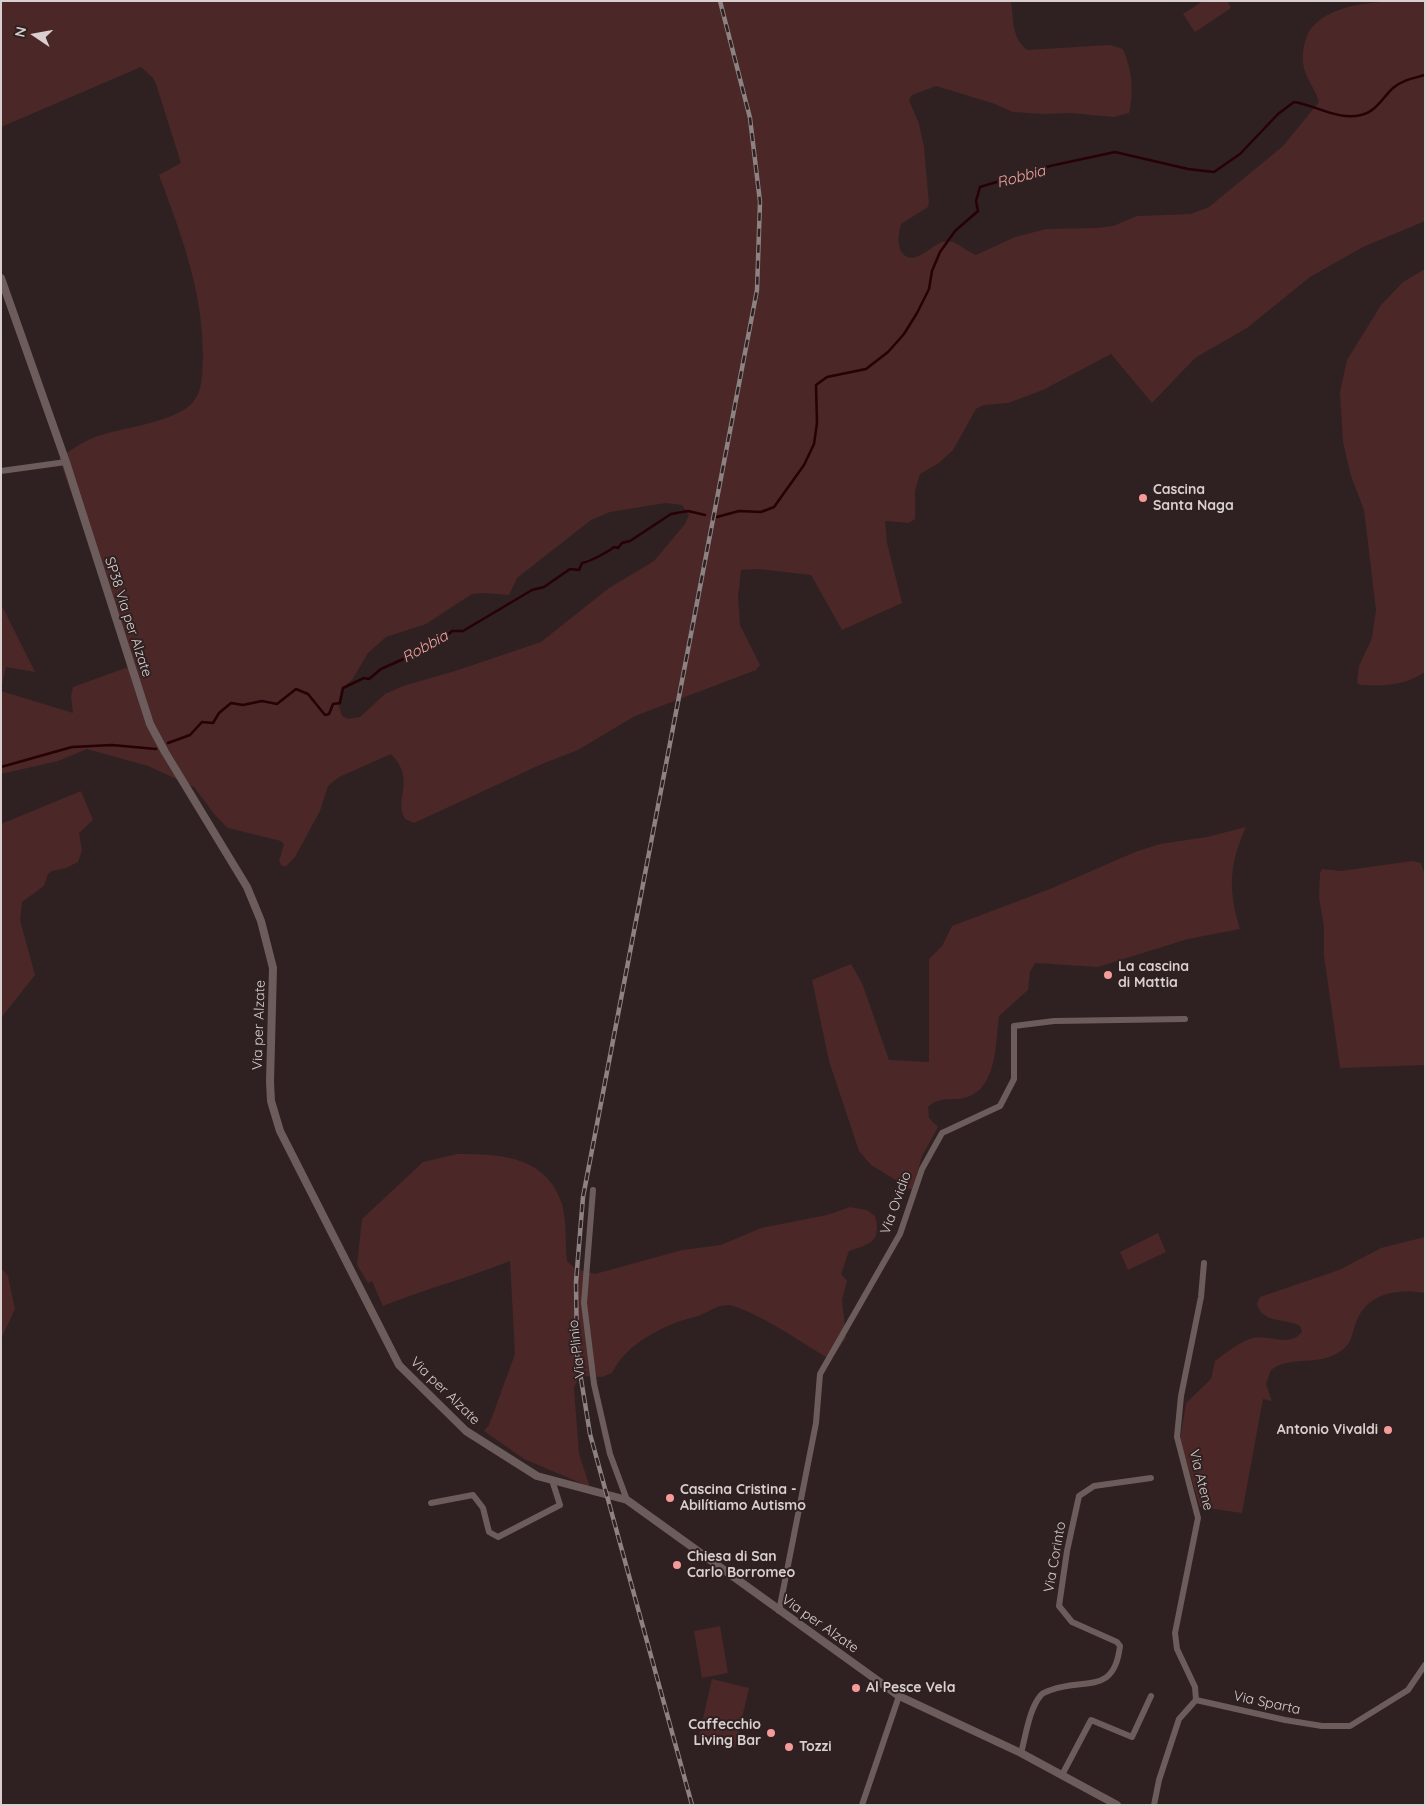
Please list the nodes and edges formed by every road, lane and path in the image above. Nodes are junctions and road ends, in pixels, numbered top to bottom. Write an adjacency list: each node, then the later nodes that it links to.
1 (1, 278): 2 (street, SP38 Via per Alzate)
2 (66, 462): 3 (street); 4 (street, SP38 Via per Alzate)
3 (1, 471)
4 (269, 946): 9 (street, Via per Alzate)
5 (1185, 1019): 12 (street, Via Ovidio)
6 (593, 1190): 10 (street, Via Plinio)
7 (1204, 1263): 16 (street, Via Atene)
8 (1151, 1478): 17 (street, Via Corinto)
9 (552, 1480): 10 (street, Via per Alzate); 11 (street)
10 (627, 1500): 12 (street, Via per Alzate)
11 (431, 1503)
12 (779, 1611): 14 (street, Via per Alzate)
13 (1425, 1665): 16 (street, Via Sparta)
14 (900, 1696): 17 (street, Via per Alzate); 19 (street)
15 (1151, 1696): 18 (street)
16 (1196, 1700): 21 (street)
17 (1021, 1753): 18 (street, Via per Alzate)
18 (1062, 1775): 20 (street, Via per Alzate)
19 (862, 1805)
20 (1117, 1805)
21 (1154, 1805)

